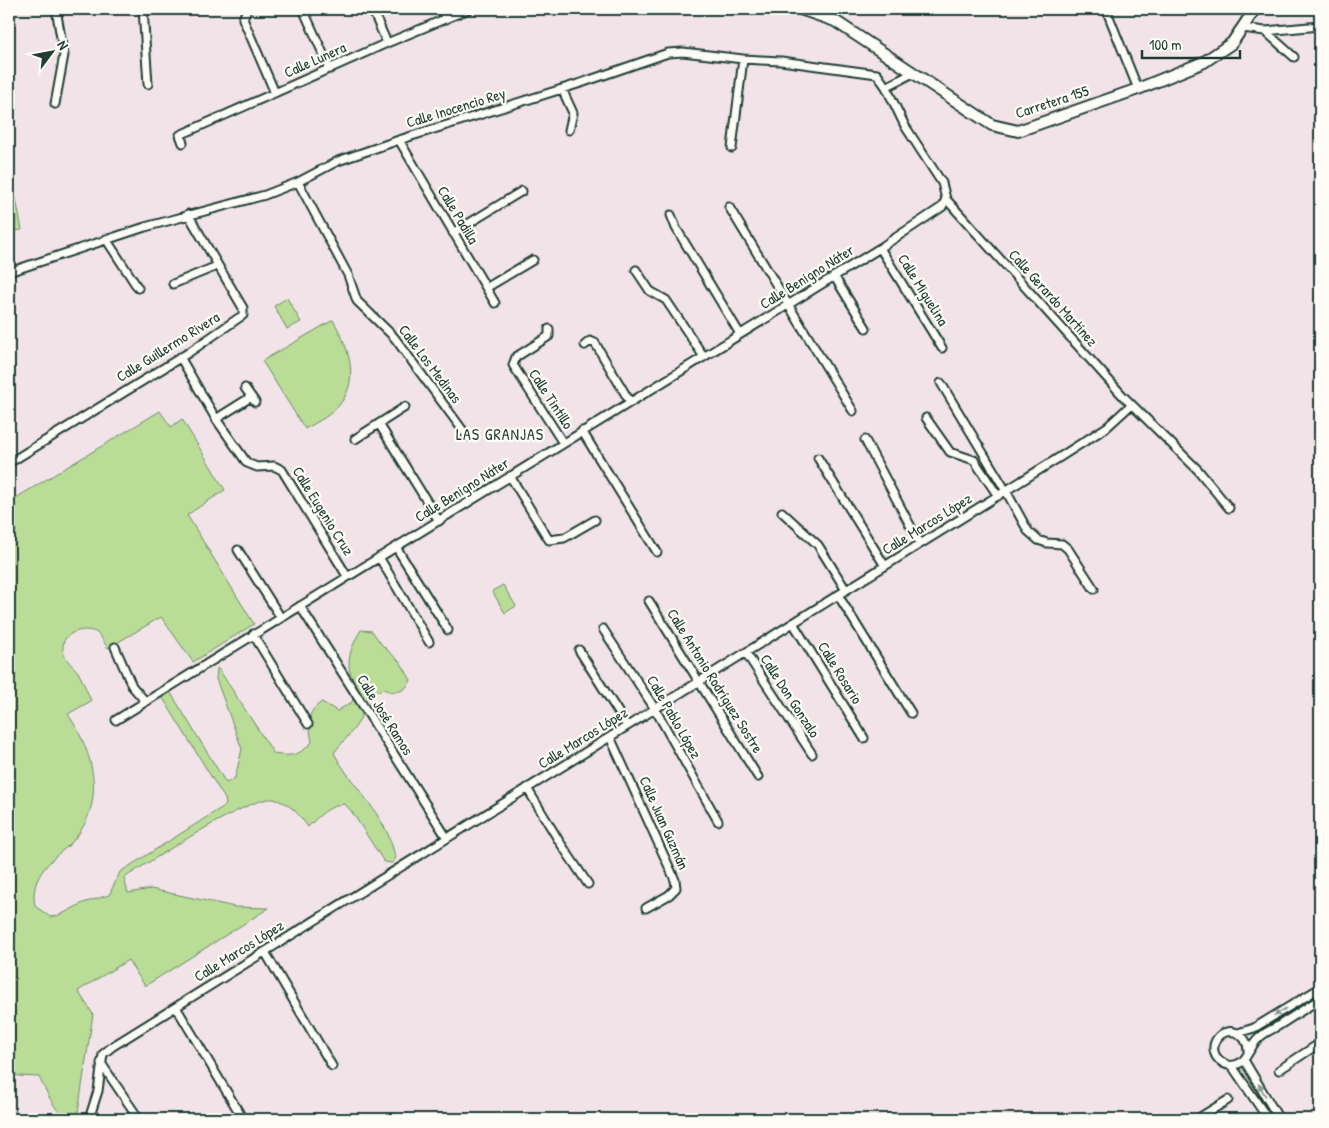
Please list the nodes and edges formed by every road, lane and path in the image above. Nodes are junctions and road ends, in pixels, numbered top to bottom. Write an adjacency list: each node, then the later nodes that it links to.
1 (56, 9): 25 (street)
2 (144, 9): 20 (street)
3 (247, 9): 24 (street)
4 (303, 9): 18 (street)
5 (372, 9): 15 (street)
6 (441, 9): 11 (street)
7 (469, 9): 11 (street, Calle Lunera)
8 (800, 9): 19 (street, Carretera 155)
9 (1106, 9): 23 (street)
10 (1255, 9): 13 (street, Carretera 155)
11 (446, 19): 15 (street, Calle Lunera)
12 (1320, 26): 14 (street)
13 (1242, 28): 14 (street); 23 (street, Carretera 155)
14 (1265, 31): 16 (street)
15 (387, 43): 18 (street, Calle Lunera)
16 (1294, 57)
17 (743, 59): 21 (street, Calle Inocencio Rey); 22 (street, Calle Inocencio Rey); 29 (street)
18 (330, 69): 24 (street, Calle Lunera)
19 (913, 73): 21 (street); 23 (street, Carretera 155)
20 (148, 84)
21 (886, 87): 32 (street, Calle Gerardo Martínez)
22 (562, 89): 26 (street); 27 (street, Calle Inocencio Rey)
23 (1138, 89)
24 (275, 93): 28 (street, Calle Lunera)
25 (55, 104)
26 (569, 130)
27 (399, 140): 30 (street, Calle Inocencio Rey); 36 (street, Calle Padilla)
28 (183, 143)
29 (732, 148)
30 (298, 182): 34 (street, Calle Inocencio Rey); 66 (street, Calle Los Medinas)
31 (522, 191): 36 (street)
32 (946, 199): 38 (street, Calle Benigno Náter); 59 (street, Calle Gerardo Martínez)
33 (729, 207): 48 (street)
34 (188, 214): 37 (street, Calle Inocencio Rey); 40 (street, Calle Guillermo Rivera)
35 (670, 215): 51 (street)
36 (453, 233): 46 (street, Calle Padilla)
37 (106, 239): 42 (street, Calle Inocencio Rey); 45 (street)
38 (880, 248): 43 (street, Calle Benigno Náter); 53 (street, Calle Miguelina)
39 (533, 260): 46 (street)
40 (217, 266): 44 (street); 54 (street, Calle Guillermo Rivera)
41 (636, 270): 55 (street)
42 (9, 272)
43 (834, 276): 48 (street, Calle Benigno Náter); 49 (street)
44 (173, 284)
45 (138, 288)
46 (486, 288): 47 (street, Calle Padilla)
47 (495, 303)
48 (788, 304): 51 (street, Calle Benigno Náter); 61 (street)
49 (866, 328)
50 (549, 329): 69 (street, Calle Tintillo)
51 (740, 334): 55 (street, Calle Benigno Náter)
52 (584, 345): 58 (street)
53 (942, 348)
54 (180, 357): 63 (street, Calle Eugenio Cruz); 71 (street, Calle Guillermo Rivera)
55 (704, 357): 58 (street, Calle Benigno Náter)
56 (941, 383): 73 (street)
57 (245, 388): 63 (street)
58 (630, 402): 65 (street, Calle Benigno Náter)
59 (1131, 405): 73 (street, Calle Marcos López); 75 (street, Calle Gerardo Martínez)
60 (405, 407): 64 (street)
61 (853, 411)
62 (926, 418): 74 (street)
63 (216, 419): 85 (street, Calle Eugenio Cruz)
64 (379, 424): 67 (street); 78 (street)
65 (582, 431): 69 (street, Calle Benigno Náter); 82 (street)
66 (467, 436)
67 (355, 439)
68 (865, 440): 79 (street)
69 (563, 443): 72 (street, Calle Benigno Náter)
70 (818, 458): 84 (street)
71 (9, 463)
72 (510, 476): 77 (street); 78 (street, Calle Benigno Náter)
73 (1006, 491): 74 (street, Calle Marcos López); 86 (street)
74 (998, 496): 79 (street, Calle Marcos López)
75 (1229, 508)
76 (782, 512): 87 (street)
77 (595, 520)
78 (439, 521): 80 (street, Calle Benigno Náter)
79 (920, 544): 84 (street, Calle Marcos López)
80 (396, 547): 83 (street, Calle Benigno Náter); 94 (street)
81 (238, 550): 91 (street)
82 (657, 552)
83 (379, 557): 85 (street, Calle Benigno Náter); 96 (street)
84 (885, 566): 87 (street, Calle Marcos López)
85 (347, 576): 90 (street, Calle Benigno Náter)
86 (1094, 589)
87 (846, 590): 88 (street, Calle Marcos López)
88 (838, 595): 92 (street, Calle Marcos López); 103 (street)
89 (649, 601): 100 (street, Calle Antonio Rodríguez Sostre)
90 (300, 606): 91 (street, Calle Benigno Náter); 113 (street, Calle José Ramos)
91 (281, 618): 95 (street, Calle Benigno Náter)
92 (793, 623): 99 (street, Calle Marcos López); 108 (street, Calle Rosario)
93 (603, 629): 102 (street, Calle Pablo López)
94 (448, 630)
95 (253, 634): 101 (street, Calle Benigno Náter); 105 (street)
96 (429, 642)
97 (115, 647): 101 (street)
98 (579, 650): 106 (street)
99 (746, 653): 100 (street, Calle Marcos López); 109 (street, Calle Don Gonzalo)
100 (699, 682): 102 (street, Calle Marcos López); 110 (street, Calle Antonio Rodríguez Sostre)
101 (145, 702): 104 (street, Calle Benigno Náter)
102 (655, 709): 106 (street, Calle Marcos López); 112 (street, Calle Pablo López)
103 (912, 713)
104 (116, 720)
105 (308, 724)
106 (627, 726): 107 (street, Calle Marcos López)
107 (610, 737): 111 (street, Calle Marcos López); 115 (street, Calle Juan Guzmán)
108 (864, 738)
109 (812, 754)
110 (758, 777)
111 (527, 788): 113 (street, Calle Marcos López); 114 (street)
112 (718, 821)
113 (447, 838): 116 (street, Calle Marcos López)
114 (588, 884)
115 (646, 908)
116 (265, 952): 119 (street, Calle Marcos López); 124 (street)
117 (1320, 988): 120 (street, one-way to 120)
118 (1320, 999): 122 (street)
119 (176, 1007): 123 (street, Calle Marcos López); 128 (street)
120 (1238, 1033): 122 (street); 125 (street)
121 (1320, 1044): 126 (street)
122 (1246, 1056): 125 (street); 133 (street, one-way to 122)
123 (101, 1064): 129 (street, Calle Marcos López); 130 (street)
124 (332, 1066)
125 (1232, 1066): 132 (street)
126 (1279, 1070)
127 (1228, 1100): 131 (street)
128 (240, 1114)
129 (89, 1119)
130 (139, 1119)
131 (1197, 1119)
132 (1268, 1119)
133 (1280, 1119)

